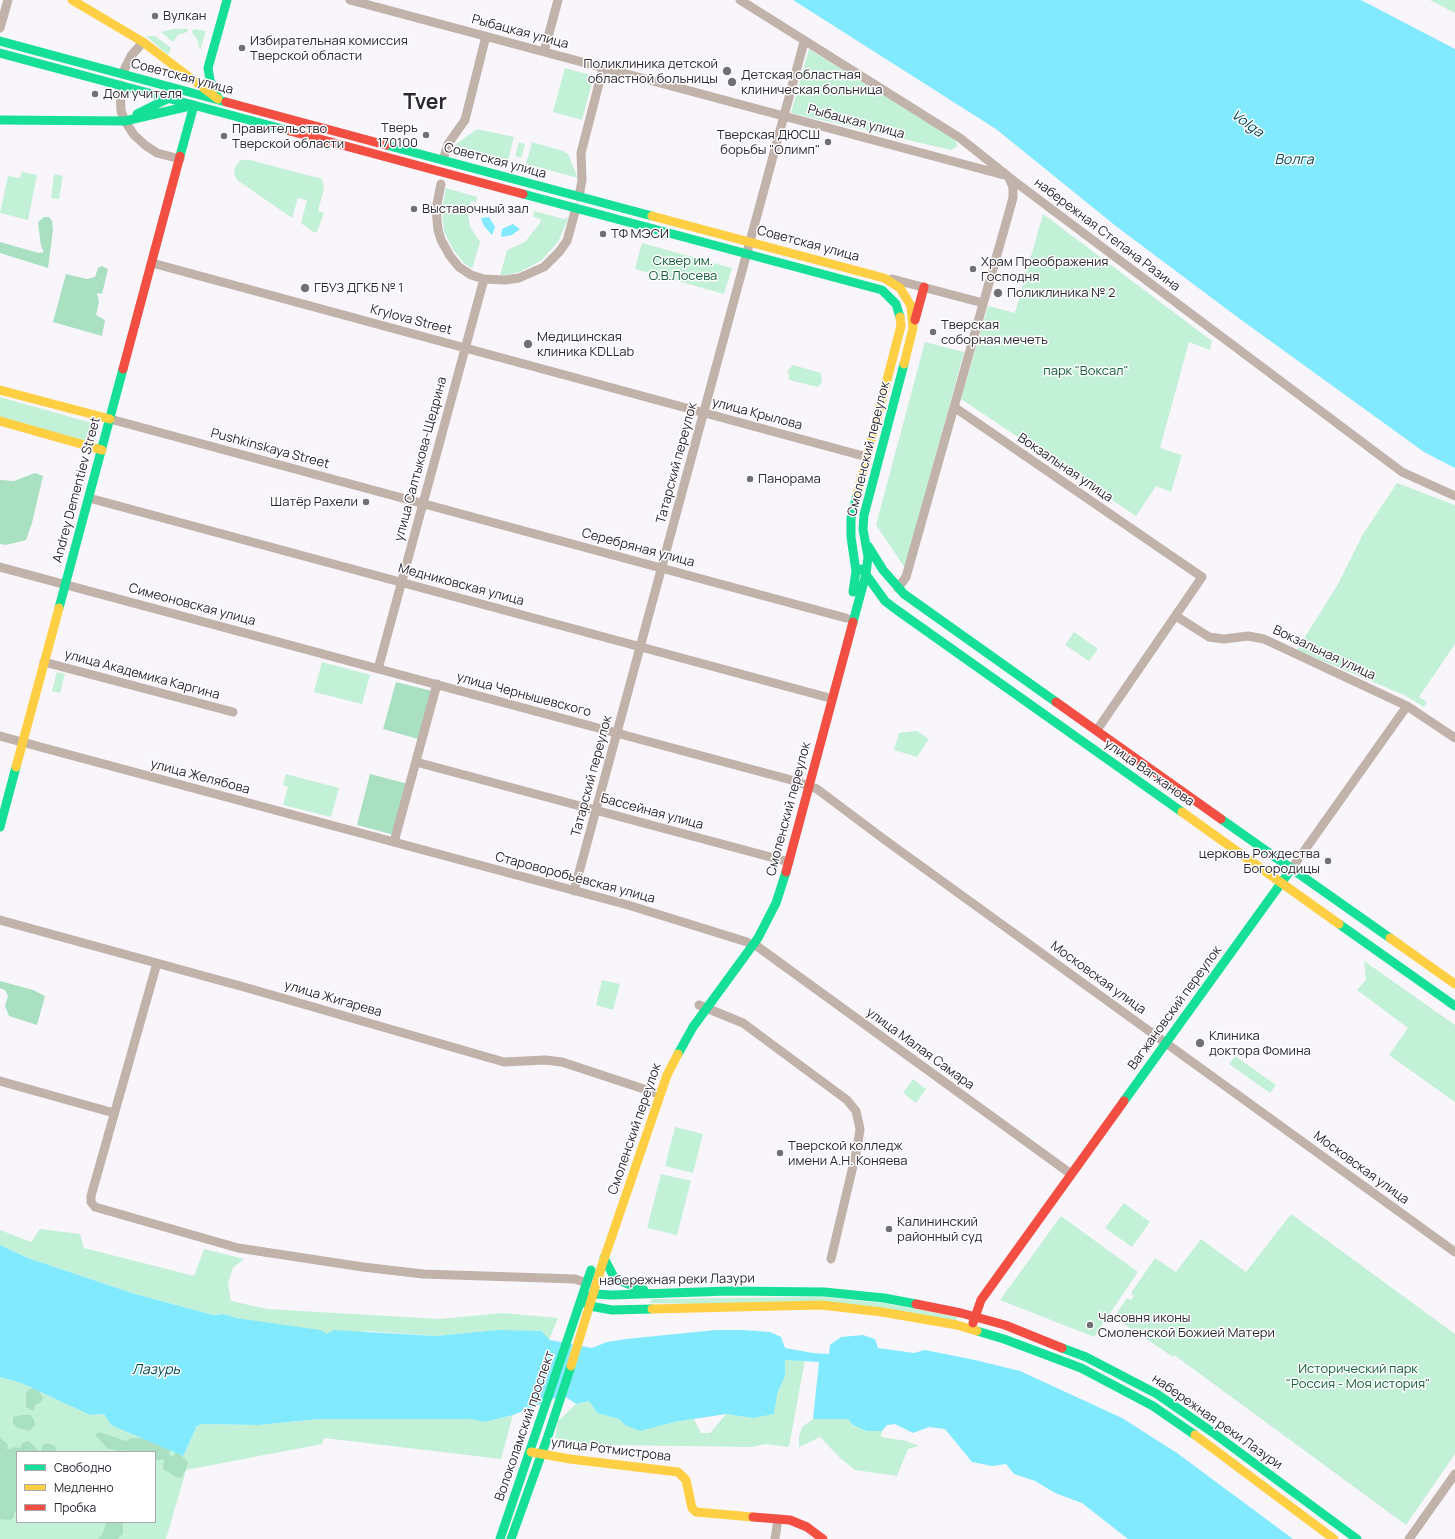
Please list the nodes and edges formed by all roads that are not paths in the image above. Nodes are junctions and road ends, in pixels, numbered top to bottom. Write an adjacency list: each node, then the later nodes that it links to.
1 (8, 0): 7 (street)
2 (72, 0): 10 (main road)
3 (227, 0): 14 (main road)
4 (350, 0): 8 (street, Рыбацкая улица)
5 (558, 0): 12 (street)
6 (740, 0): 11 (street, набережная Степана Разина)
7 (0, 28)
8 (486, 36): 12 (street, Рыбацкая улица); 27 (street)
9 (0, 41): 17 (main road, Советская улица)
10 (143, 42): 16 (main road); 17 (street)
11 (804, 42): 23 (street, Татарский переулок); 30 (street, набережная Степана Разина)
12 (544, 52): 15 (street, Рыбацкая улица)
13 (0, 53): 18 (main road, Советская улица)
14 (209, 62): 16 (main road); 21 (main road)
15 (604, 68): 23 (street, Рыбацкая улица); 32 (street)
16 (182, 71): 21 (main road)
17 (122, 74): 19 (main road, Советская улица)
18 (120, 85): 20 (main road, Советская улица); 25 (street)
19 (187, 92): 20 (main road); 21 (main road, Советская улица)
20 (166, 98): 22 (main road, Советская улица); 25 (main road)
21 (219, 100): 27 (main road, Советская улица)
22 (194, 105): 25 (main road); 26 (main road, Andrey Dementiev Street); 29 (main road, Советская улица)
23 (784, 116): 30 (street, Рыбацкая улица); 35 (street, Татарский переулок)
24 (0, 120): 25 (main road)
25 (125, 121): 26 (street)
26 (180, 159): 37 (main road, Andrey Dementiev Street)
27 (443, 160): 28 (main road, Советская улица)
28 (466, 166): 29 (main road); 32 (main road, Советская улица)
29 (447, 173): 31 (main road); 33 (main road, Советская улица)
30 (1007, 175): 42 (street); 52 (street, набережная Степана Разина)
31 (441, 184): 39 (street)
32 (579, 197): 33 (main road); 35 (main road, Советская улица)
33 (559, 203): 34 (main road, Советская улица)
34 (576, 208): 36 (main road, Советская улица); 39 (street)
35 (750, 242): 36 (street, Татарский переулок); 38 (main road, Советская улица)
36 (747, 253): 41 (main road, Советская улица); 47 (street, Татарский переулок)
37 (152, 262): 44 (street, Krylova Street); 48 (main road, Andrey Dementiev Street)
38 (884, 278): 40 (street, Советская улица); 43 (main road, Смоленский переулок)
39 (484, 280): 44 (street, улица Салтыкова-Щедрина)
40 (924, 287): 42 (street, Советская улица); 43 (main road)
41 (880, 289): 51 (main road, Смоленский переулок)
42 (983, 303): 46 (street)
43 (913, 328): 55 (main road, Смоленский переулок)
44 (465, 348): 47 (street, улица Крылова); 54 (street, улица Салтыкова-Щедрина)
45 (0, 390): 48 (main road)
46 (954, 407): 64 (street); 67 (street, Вокзальная улица)
47 (704, 413): 51 (street, улица Крылова); 58 (street, Татарский переулок)
48 (110, 419): 50 (main road, Andrey Dementiev Street); 54 (street, Pushkinskaya Street)
49 (0, 421): 50 (main road)
50 (102, 450): 53 (main road, Andrey Dementiev Street)
51 (865, 457): 56 (main road, Смоленский переулок)
52 (1455, 496)
53 (89, 498): 60 (street, Медниковская улица); 61 (main road, Andrey Dementiev Street)
54 (423, 504): 58 (street, Серебряная улица); 60 (street, улица Салтыкова-Щедрина)
55 (865, 540): 59 (main road, Смоленский переулок); 64 (main road, улица Вагжанова)
56 (851, 541): 59 (main road, улица Вагжанова); 66 (main road, Смоленский переулок)
57 (0, 567): 61 (street, Симеоновская улица)
58 (662, 568): 68 (street, Серебряная улица); 69 (street, Татарский переулок)
59 (866, 574): 62 (main road, улица Вагжанова); 63 (main road, Смоленский переулок)
60 (401, 582): 69 (street, Медниковская улица); 71 (street, улица Салтыкова-Щедрина)
61 (65, 584): 70 (main road, Andrey Dementiev Street); 71 (street, Симеоновская улица)
62 (874, 586): 63 (main road); 64 (main road); 65 (main road, улица Вагжанова)
63 (862, 590): 66 (main road, Смоленский переулок)
64 (901, 591): 76 (main road, улица Вагжанова)
65 (885, 601): 66 (main road); 88 (main road, улица Вагжанова)
66 (853, 607): 68 (main road, Смоленский переулок); 82 (main road, Смоленский переулок)
67 (1176, 616): 74 (street, Вокзальная улица); 76 (street)
68 (846, 618): 73 (main road, Смоленский переулок)
69 (640, 646): 73 (street, Медниковская улица); 77 (street, Татарский переулок)
70 (44, 662): 75 (street, улица Академика Каргина); 80 (main road, Andrey Dementiev Street)
71 (378, 668): 72 (street, улица Чернышевского)
72 (437, 684): 77 (street, улица Чернышевского); 81 (street)
73 (826, 698): 82 (main road, Смоленский переулок)
74 (1407, 706): 79 (street, Вокзальная улица); 87 (street, Вагжановский переулок)
75 (233, 712)
76 (1097, 730): 87 (main road, улица Вагжанова)
77 (617, 733): 82 (street, улица Чернышевского); 83 (street, Татарский переулок)
78 (0, 736): 80 (street, улица Желябова)
79 (1455, 738)
80 (23, 742): 84 (main road, Andrey Dementiev Street); 85 (street, улица Желябова)
81 (416, 762): 83 (street, Бассейная улица); 85 (street)
82 (806, 785): 86 (main road, Смоленский переулок); 96 (street, Московская улица)
83 (596, 810): 86 (street, Бассейная улица); 89 (street, Татарский переулок)
84 (0, 827)
85 (394, 842): 89 (street, Староворобьёвская улица)
86 (786, 861): 91 (main road, Смоленский переулок)
87 (1292, 868): 88 (main road, Вагжановский переулок); 93 (main road, улица Вагжанова)
88 (1281, 883): 94 (main road, улица Вагжанова); 96 (main road, Вагжановский переулок)
89 (574, 891): 91 (street, Староворобьёвская улица)
90 (0, 920): 92 (street, улица Жигарева)
91 (751, 943): 95 (main road, Смоленский переулок); 100 (street, улица Малая Самара)
92 (157, 963): 98 (street, улица Жигарева); 99 (street)
93 (1455, 984)
94 (1455, 1006)
95 (702, 1007): 98 (main road, Смоленский переулок); 103 (street)
96 (1166, 1043): 100 (main road, Вагжановский переулок); 101 (street, Московская улица)
97 (0, 1081): 99 (street)
98 (656, 1093): 102 (main road, Смоленский переулок); 104 (main road, Смоленский переулок)
99 (114, 1113): 104 (street)
100 (1071, 1174): 110 (main road, Вагжановский переулок)
101 (1455, 1252)
102 (604, 1258): 105 (main road, Смоленский переулок); 106 (main road)
103 (831, 1259)
104 (587, 1284): 105 (main road); 107 (main road, Смоленский переулок)
105 (594, 1294): 106 (main road, набережная реки Лазури); 107 (main road, набережная реки Лазури); 108 (main road, Смоленский переулок)
106 (650, 1294): 109 (main road); 110 (main road, набережная реки Лазури)
107 (582, 1301): 108 (main road, набережная реки Лазури); 111 (main road, Смоленский переулок)
108 (590, 1306): 109 (main road, набережная реки Лазури); 112 (main road, Смоленский переулок)
109 (650, 1310): 113 (main road, набережная реки Лазури)
110 (975, 1316): 113 (main road, Вагжановский переулок); 123 (main road, набережная реки Лазури)
111 (574, 1322): 114 (main road, Волоколамский проспект)
112 (584, 1326): 115 (main road, Волоколамский проспект)
113 (972, 1329): 122 (main road, набережная реки Лазури)
114 (530, 1452): 115 (main road, улица Ротмистрова); 118 (main road, Волоколамский проспект)
115 (541, 1454): 117 (main road, улица Ротмистрова); 119 (main road, Волоколамский проспект)
116 (1455, 1474): 124 (street)
117 (778, 1519): 120 (street); 121 (main road, улица Ротмистрова)
118 (500, 1539)
119 (511, 1539)
120 (775, 1539)
121 (823, 1539)
122 (1334, 1539)
123 (1357, 1539)
124 (1409, 1539)

